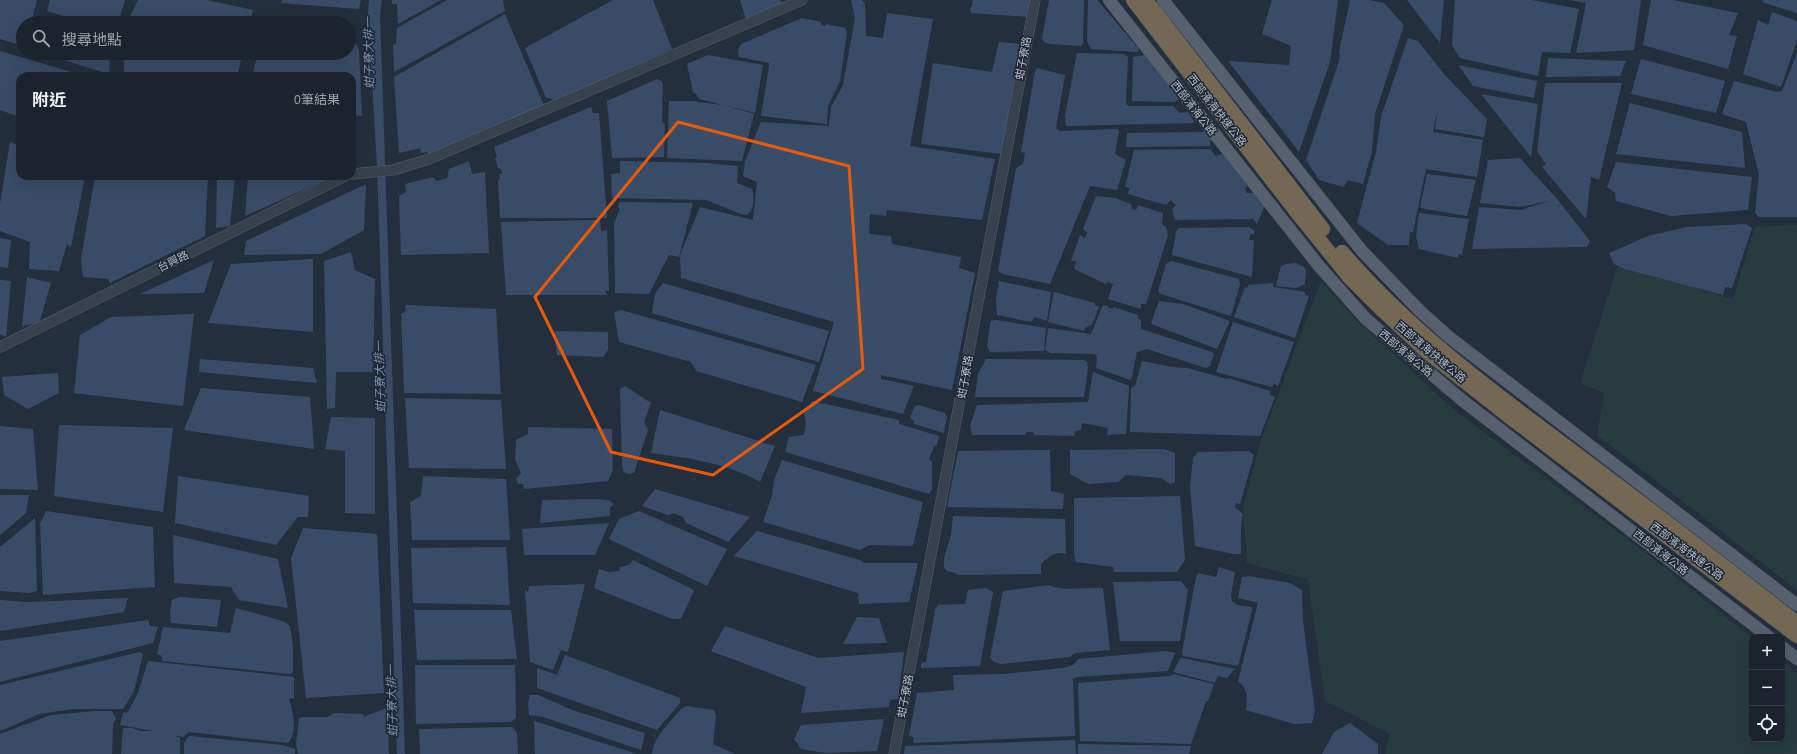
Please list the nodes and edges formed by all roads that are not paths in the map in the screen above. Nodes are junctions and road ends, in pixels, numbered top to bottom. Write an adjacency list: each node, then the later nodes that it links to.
1 (802, 0): 7 (street)
2 (1034, 0): 16 (street, 蚶子寮路)
3 (1109, 0): 12 (main road, 西部濱海公路)
4 (1132, 0): 13 (highway, 西部濱海快速公路)
5 (1146, 0): 11 (highway, 西部濱海快速公路)
6 (1163, 0): 10 (main road)
7 (356, 174)
8 (337, 180): 9 (street, 台興路)
9 (0, 347)
10 (1797, 604)
11 (1797, 623)
12 (1765, 634)
13 (1797, 636)
14 (1785, 649): 15 (main road)
15 (1797, 659)
16 (894, 754)

